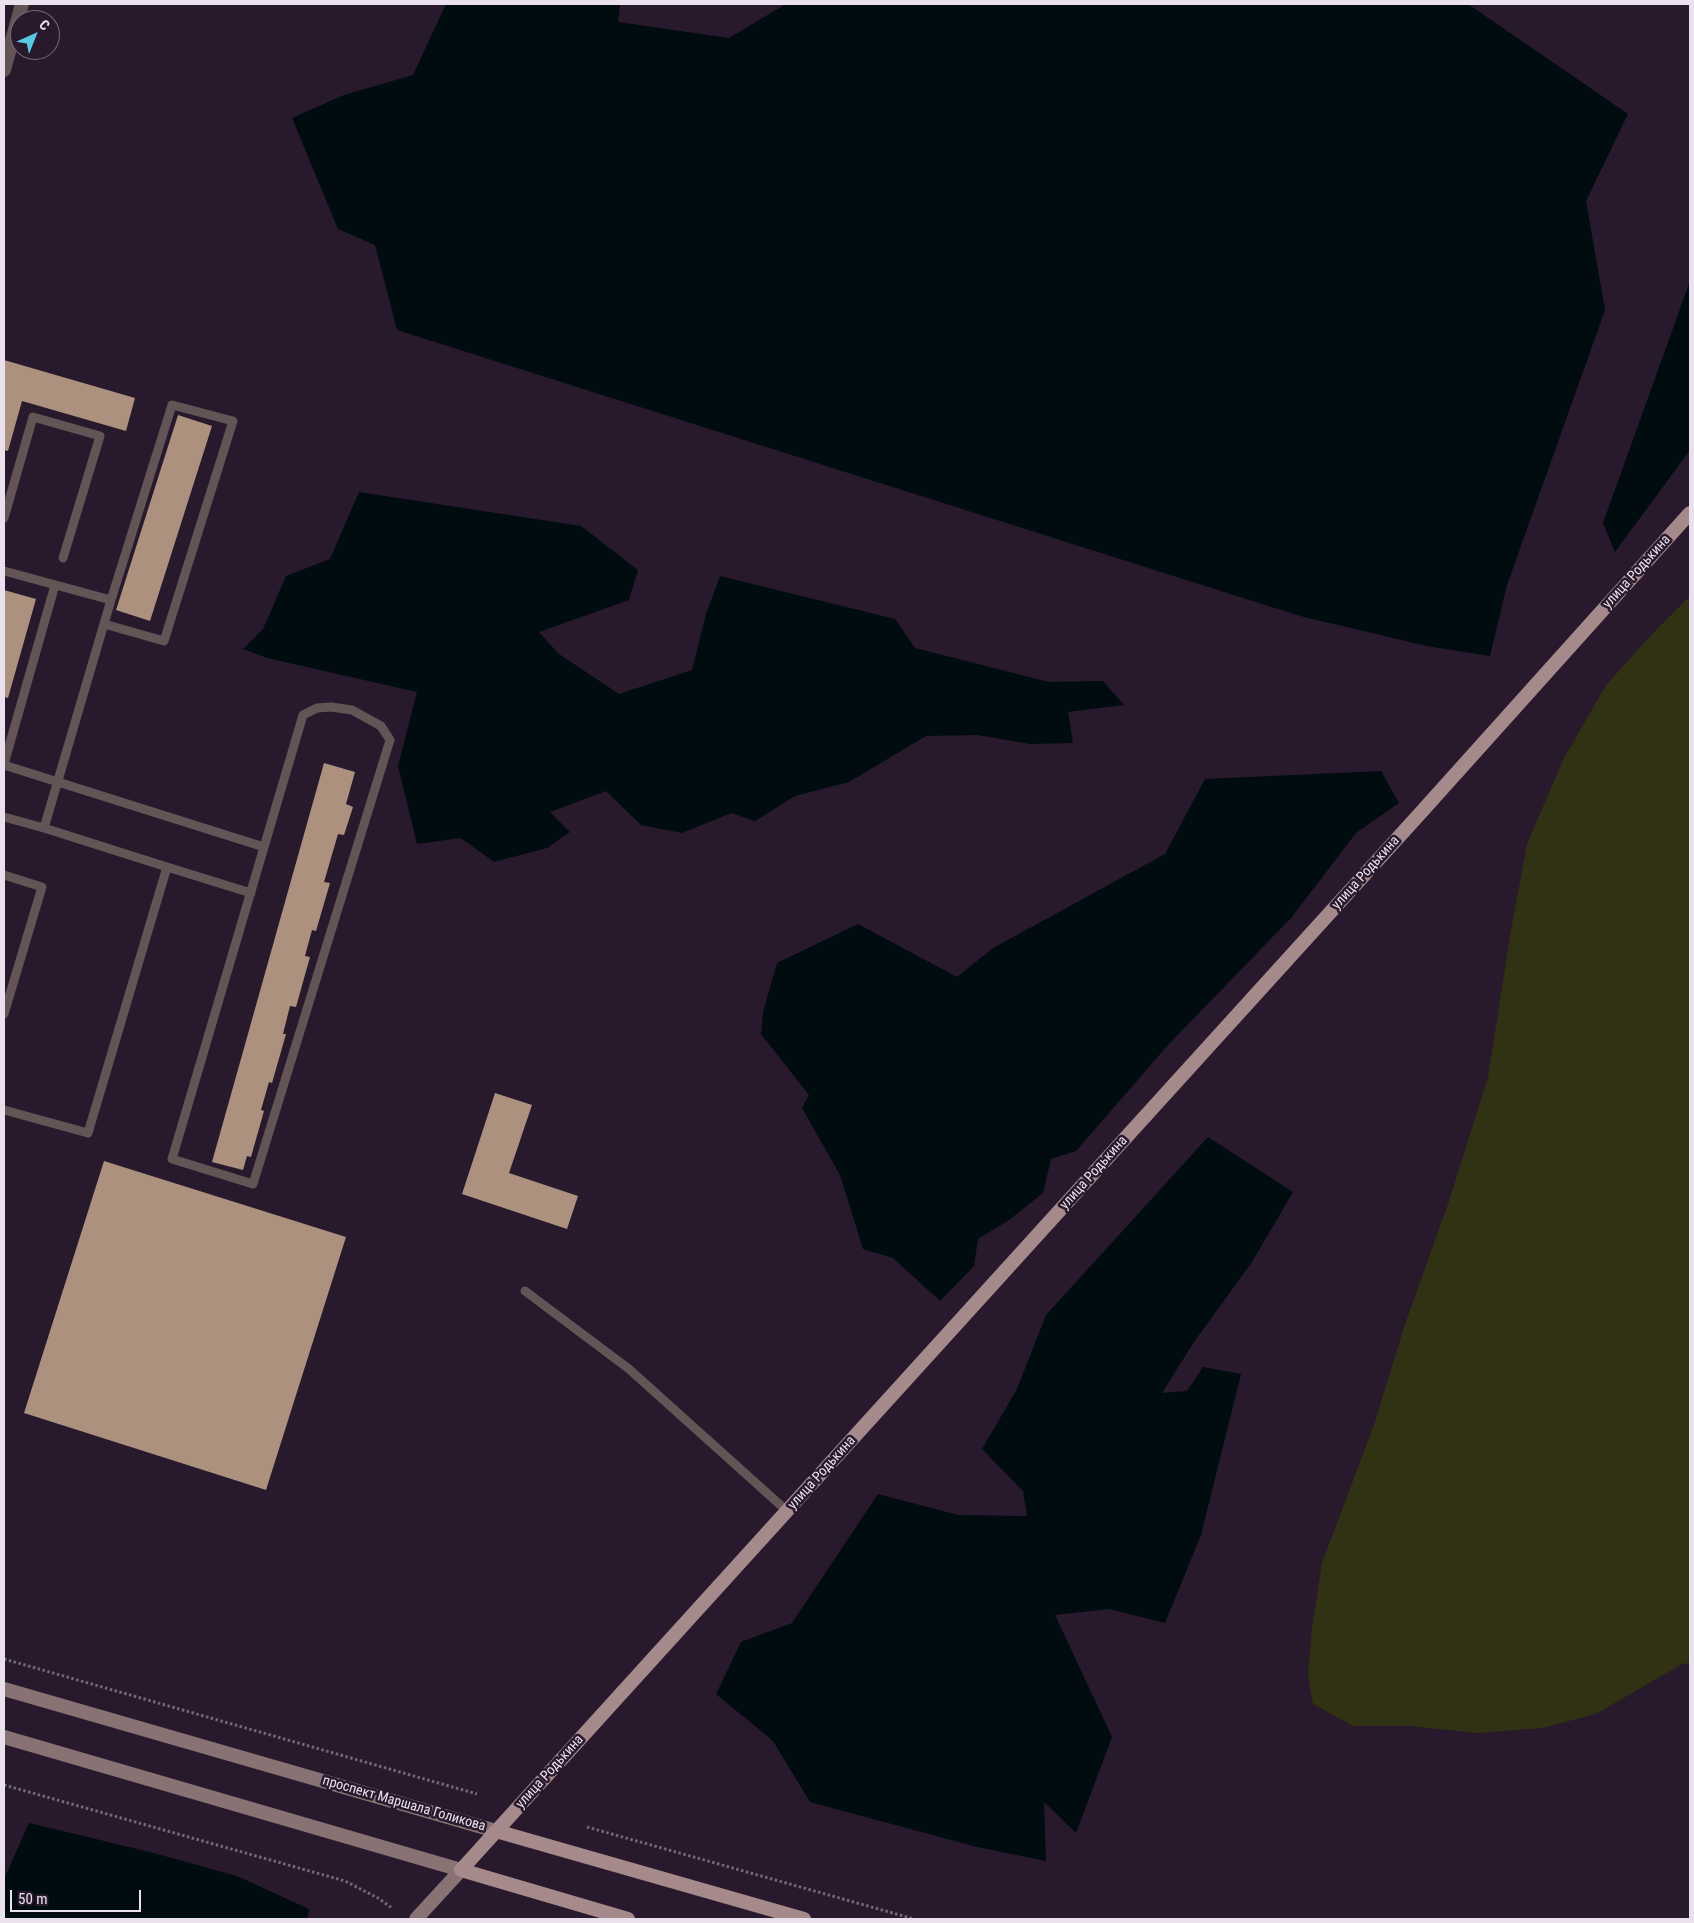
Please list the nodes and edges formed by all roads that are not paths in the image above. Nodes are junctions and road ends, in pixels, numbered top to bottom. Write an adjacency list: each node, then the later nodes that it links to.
1 (22, 4): 2 (street)
2 (4, 70)
3 (1690, 513): 21 (main road, улица Родькина)
4 (4, 518): 5 (lane)
5 (63, 558)
6 (4, 570): 7 (lane)
7 (54, 585): 8 (lane); 10 (lane)
8 (111, 600): 9 (lane); 9 (lane)
9 (104, 624): 11 (lane)
10 (4, 765): 11 (lane)
11 (58, 782): 13 (lane); 14 (lane)
12 (4, 817): 13 (lane)
13 (44, 828): 15 (lane)
14 (264, 847): 17 (lane); 17 (lane)
15 (167, 868): 17 (lane); 19 (lane)
16 (4, 875): 18 (lane)
17 (251, 893)
18 (4, 1014)
19 (4, 1110)
20 (525, 1291): 21 (lane)
21 (787, 1512): 24 (main road, улица Родькина)
22 (4, 1689): 24 (main road, проспект Маршала Голикова)
23 (4, 1738): 25 (main road)
24 (496, 1831): 25 (main road, улица Родькина); 28 (main road, проспект Маршала Голикова)
25 (461, 1870): 26 (main road); 27 (main road)
26 (416, 1919)
27 (628, 1919)
28 (804, 1919)

